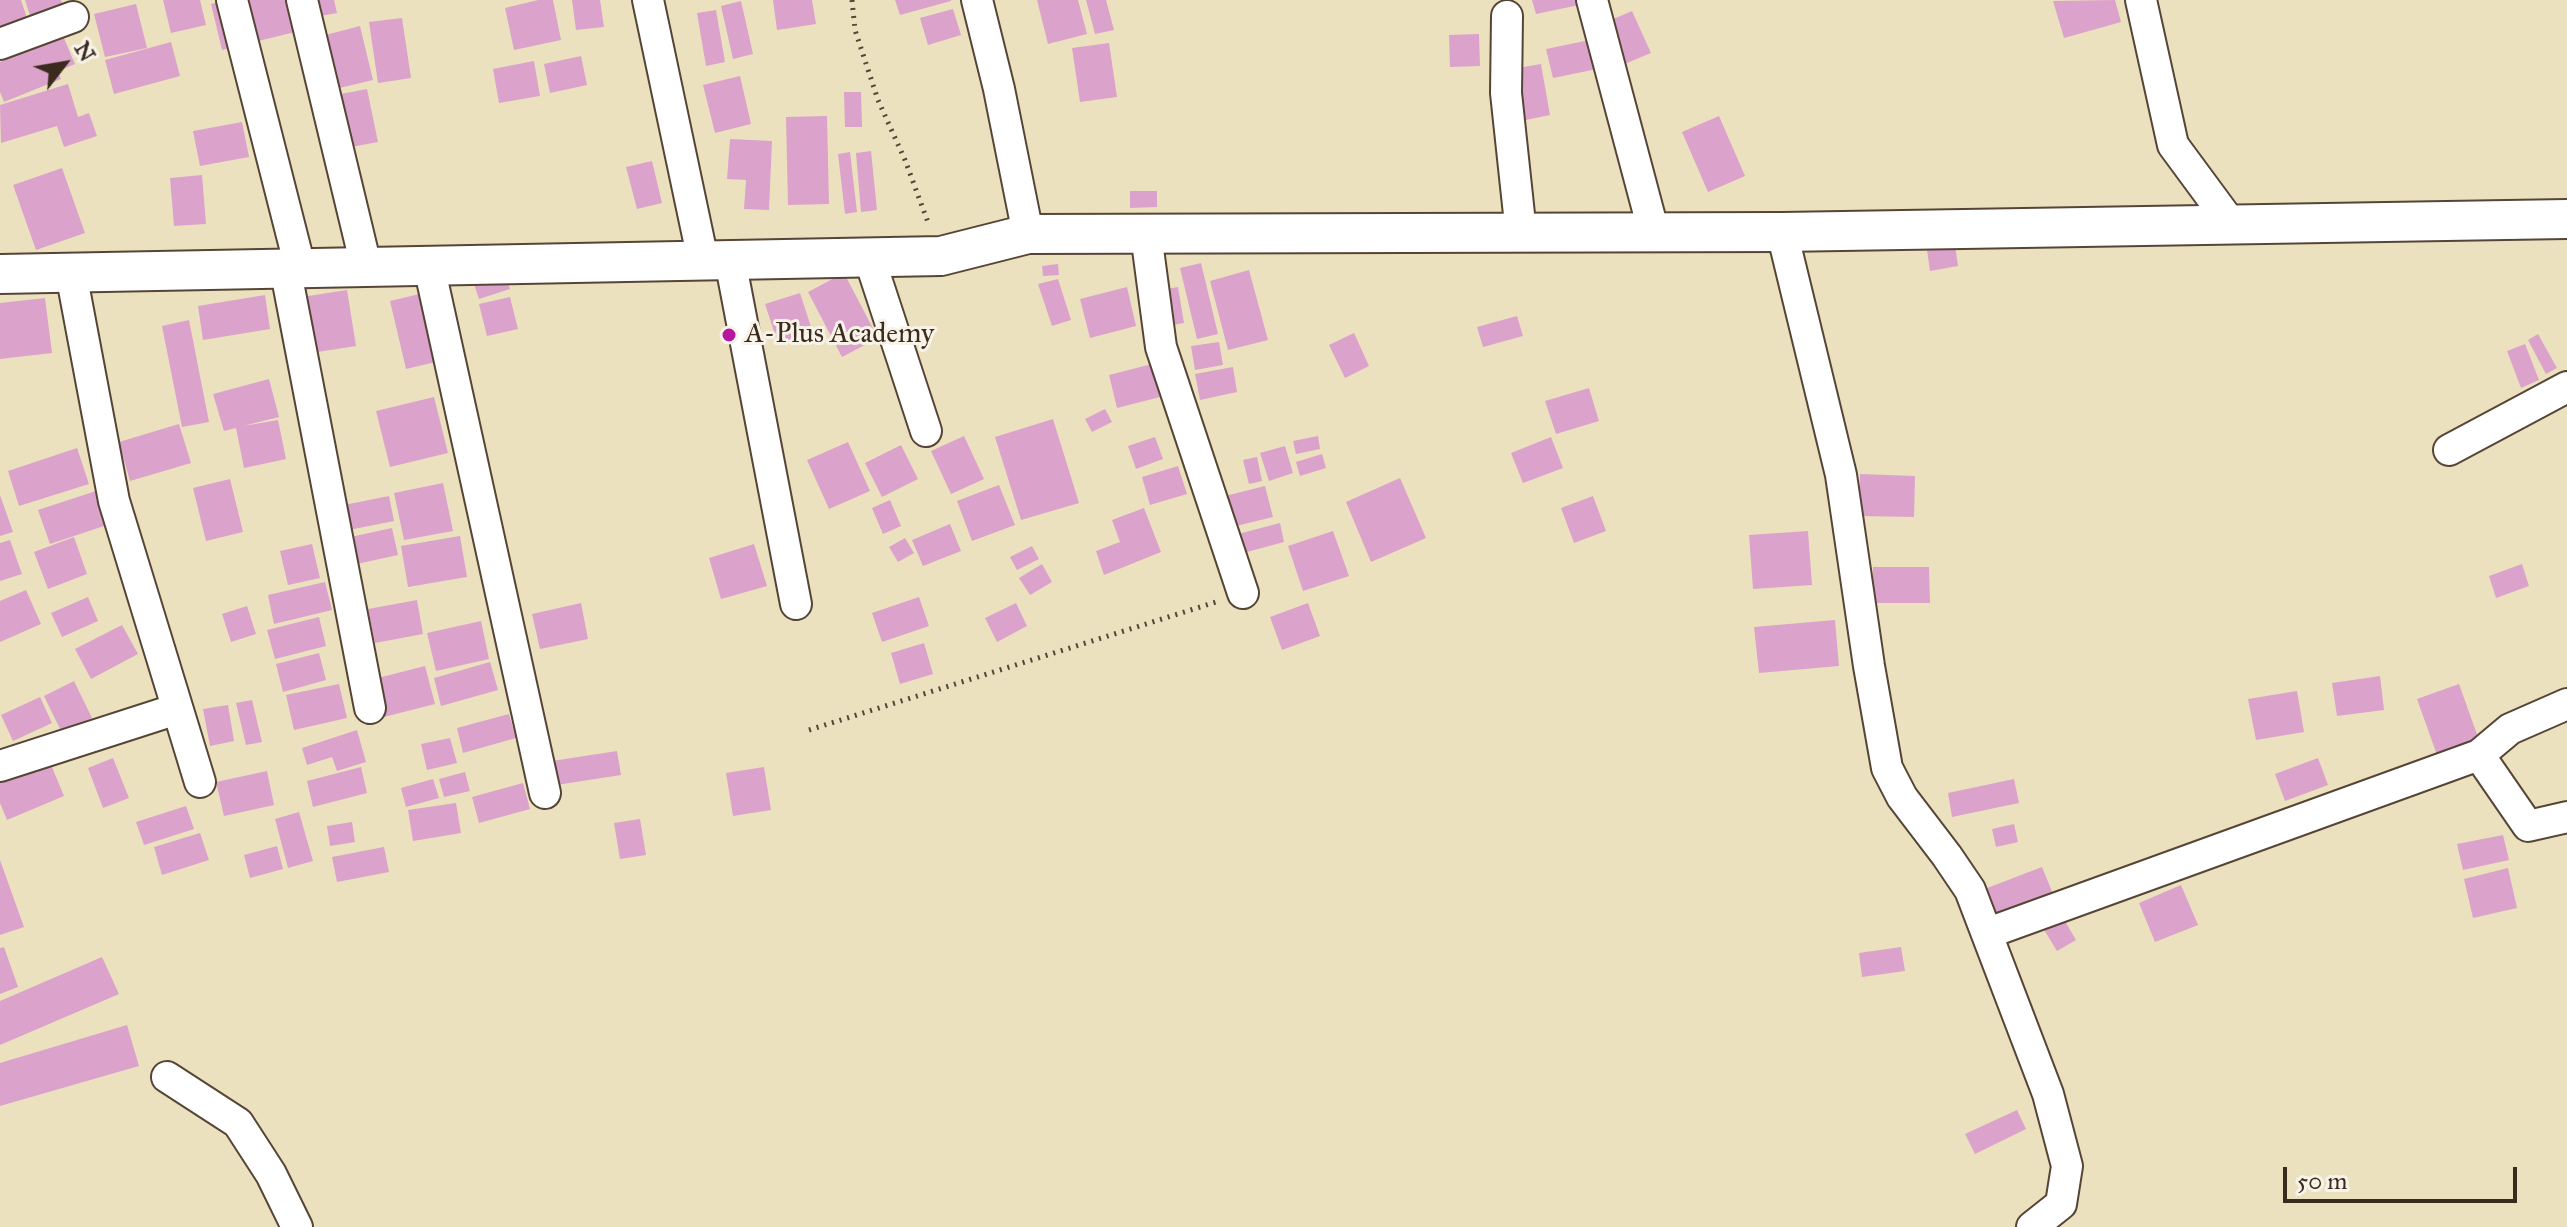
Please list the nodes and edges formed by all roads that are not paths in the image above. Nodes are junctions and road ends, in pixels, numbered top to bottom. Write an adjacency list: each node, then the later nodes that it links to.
1 (232, 0): 21 (street)
2 (302, 0): 19 (street)
3 (648, 0): 18 (street)
4 (977, 0): 15 (street)
5 (1592, 0): 14 (street)
6 (2141, 0): 11 (street)
7 (1507, 16): 13 (street)
8 (73, 17): 9 (street)
9 (0, 44)
10 (2567, 219): 11 (street)
11 (2232, 225): 12 (street)
12 (1782, 232): 14 (street); 37 (street)
13 (1521, 233): 14 (street); 16 (street)
14 (1654, 233)
15 (1028, 234): 16 (street); 17 (street)
16 (1146, 234): 27 (street)
17 (869, 257): 18 (street); 25 (street)
18 (717, 260): 20 (street); 28 (street)
19 (366, 266): 20 (street); 21 (street)
20 (429, 266): 35 (street)
21 (293, 267): 22 (street); 30 (street)
22 (71, 273): 23 (street); 31 (street)
23 (0, 274)
24 (2567, 387): 26 (street)
25 (926, 431)
26 (2449, 450)
27 (1243, 593)
28 (796, 604)
29 (2567, 704): 32 (street)
30 (370, 708)
31 (177, 709): 33 (street); 34 (street)
32 (2479, 755): 36 (street); 37 (street)
33 (0, 766)
34 (200, 782)
35 (545, 793)
36 (2567, 817)
37 (1988, 933): 40 (street)
38 (167, 1077): 39 (street)
39 (297, 1227)
40 (2032, 1227)

